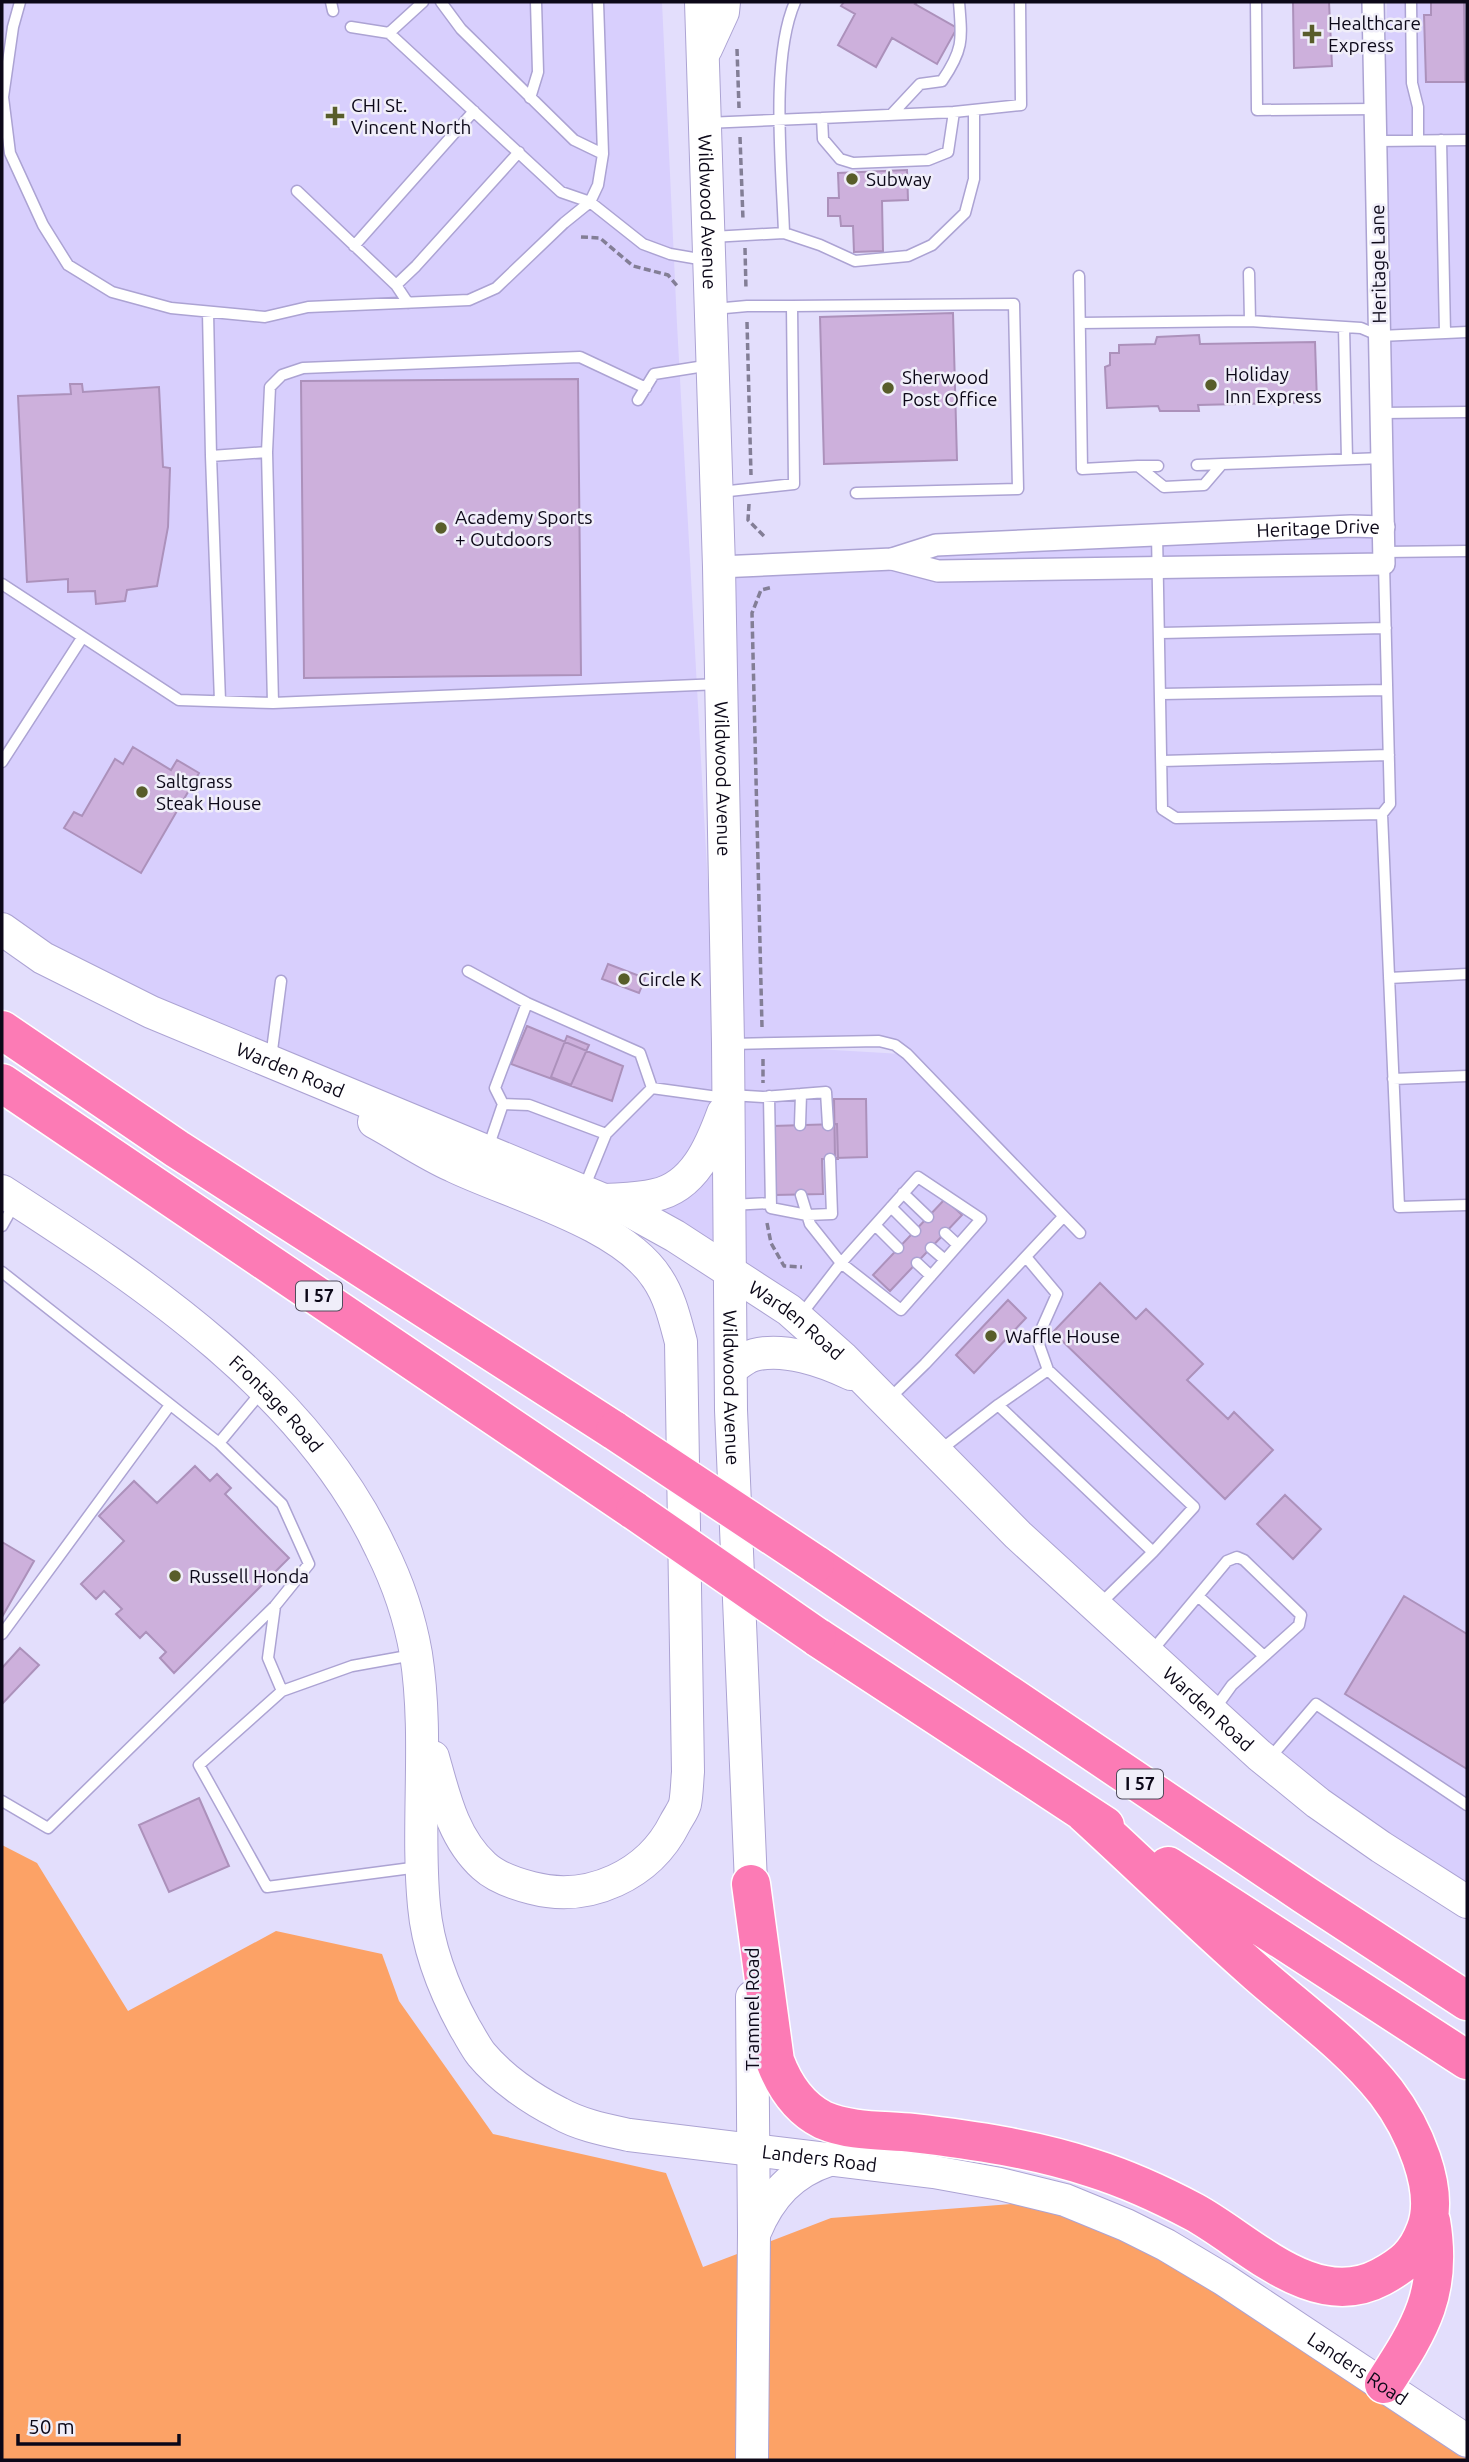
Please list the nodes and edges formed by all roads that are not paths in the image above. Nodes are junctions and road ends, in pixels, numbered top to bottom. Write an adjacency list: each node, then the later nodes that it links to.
1 (20, 2): 18 (lane)
2 (423, 2): 15 (lane)
3 (442, 2): 19 (lane)
4 (536, 2): 19 (lane)
5 (598, 2): 34 (lane)
6 (701, 2): 17 (main road, Wildwood Avenue)
7 (724, 2): 17 (main road)
8 (795, 2): 26 (lane)
9 (959, 2): 24 (lane)
10 (1020, 2): 21 (lane)
11 (1256, 2): 20 (lane)
12 (1373, 2): 20 (street, Heritage Lane)
13 (1410, 2): 28 (lane)
14 (351, 27): 15 (lane)
15 (389, 33): 22 (lane)
16 (2, 48): 18 (lane)
17 (702, 56): 27 (main road, Wildwood Avenue)
18 (8, 62): 31 (lane)
19 (530, 98): 34 (lane)
20 (1374, 109): 32 (street, Heritage Lane)
21 (974, 110): 23 (lane); 37 (lane)
22 (474, 111): 33 (lane); 38 (lane)
23 (954, 112): 24 (lane); 25 (lane)
24 (891, 115): 25 (lane)
25 (822, 118): 26 (lane)
26 (780, 119): 27 (lane); 37 (lane)
27 (705, 123): 39 (main road, Wildwood Avenue)
28 (1418, 140): 29 (lane); 32 (lane)
29 (1441, 140): 30 (lane); 51 (lane)
30 (1467, 140)
31 (5, 141): 46 (lane)
32 (1375, 141): 52 (street, Heritage Lane)
33 (519, 152): 36 (lane); 42 (lane)
34 (603, 154): 36 (lane)
35 (297, 191): 38 (lane)
36 (590, 202): 39 (lane); 43 (lane)
37 (784, 233): 39 (lane)
38 (354, 246): 42 (lane)
39 (710, 249): 45 (main road, Wildwood Avenue)
40 (1249, 273): 47 (lane)
41 (1079, 276): 48 (lane)
42 (396, 285): 43 (lane)
43 (408, 303): 46 (lane)
44 (792, 306): 45 (lane); 66 (lane); 67 (lane)
45 (712, 309): 53 (main road, Wildwood Avenue)
46 (208, 312): 59 (lane)
47 (1250, 321): 48 (lane); 49 (lane)
48 (1080, 323): 64 (lane)
49 (1344, 327): 52 (lane); 61 (lane)
50 (1467, 332): 51 (lane)
51 (1445, 333): 52 (lane)
52 (1380, 336): 57 (street, Heritage Lane)
53 (713, 365): 54 (lane); 66 (main road, Wildwood Avenue)
54 (646, 388): 55 (lane); 58 (lane)
55 (638, 400)
56 (1467, 412): 57 (lane)
57 (1382, 413): 60 (street, Heritage Lane)
58 (267, 452): 59 (lane); 83 (lane)
59 (211, 456): 82 (lane)
60 (1383, 457): 61 (lane); 68 (street, Heritage Lane)
61 (1347, 459): 62 (lane)
62 (1223, 464): 63 (lane); 64 (lane)
63 (1197, 465)
64 (1138, 466): 65 (lane)
65 (1158, 466)
66 (717, 492): 74 (main road, Wildwood Avenue)
67 (856, 493)
68 (1384, 527): 69 (street, Heritage Drive); 71 (street, Heritage Drive)
69 (1157, 534): 72 (street, Heritage Drive); 73 (lane)
70 (1467, 551): 71 (lane)
71 (1384, 558): 73 (street, Heritage Drive); 76 (lane)
72 (892, 559): 73 (street, Heritage Drive); 74 (street, Heritage Drive)
73 (1158, 566): 77 (lane)
74 (719, 567): 79 (main road, Wildwood Avenue)
75 (2, 584): 78 (lane)
76 (1386, 628): 77 (lane); 80 (lane)
77 (1161, 633): 81 (lane)
78 (82, 638): 82 (lane); 86 (lane)
79 (721, 684): 83 (lane); 95 (main road, Wildwood Avenue)
80 (1387, 691): 81 (lane); 84 (lane)
81 (1161, 694): 85 (lane)
82 (220, 701): 83 (lane)
83 (273, 703)
84 (1389, 755): 85 (lane); 87 (lane)
85 (1162, 761): 87 (lane)
86 (2, 762)
87 (1382, 814): 91 (lane)
88 (2, 929): 96 (main road, Warden Road)
89 (468, 971): 93 (lane)
90 (1467, 974): 91 (lane)
91 (1389, 978): 98 (lane)
92 (281, 981): 96 (lane)
93 (527, 1003): 100 (lane); 104 (lane)
94 (2, 1030): 163 (highway, I 57, bridge)
95 (728, 1044): 102 (main road, Wildwood Avenue); 120 (lane)
96 (270, 1063): 108 (main road, Warden Road); 154 (main road)
97 (1467, 1076): 98 (lane)
98 (1393, 1079): 115 (lane)
99 (2, 1083): 159 (highway, I 57, bridge)
100 (652, 1088): 102 (lane); 107 (lane)
101 (801, 1094): 103 (lane); 105 (lane); 106 (lane)
102 (729, 1097): 103 (lane); 112 (main road); 114 (main road, Wildwood Avenue)
103 (766, 1097): 113 (lane)
104 (503, 1104): 107 (lane); 108 (lane)
105 (800, 1125)
106 (828, 1125)
107 (607, 1134): 112 (lane)
108 (487, 1151): 112 (main road, Warden Road)
109 (830, 1159): 118 (lane)
110 (904, 1193): 117 (lane); 119 (lane); 125 (lane)
111 (801, 1195): 118 (lane)
112 (594, 1196): 133 (main road, Warden Road)
113 (768, 1203): 114 (lane); 118 (lane)
114 (729, 1205): 133 (main road, Wildwood Avenue)
115 (1467, 1205)
116 (7, 1206): 138 (main road, Frontage Road)
117 (891, 1207): 121 (lane); 122 (lane)
118 (807, 1215): 130 (lane)
119 (928, 1217)
120 (1063, 1217): 124 (lane); 128 (lane)
121 (875, 1225): 126 (lane); 130 (lane)
122 (915, 1231)
123 (945, 1233): 125 (lane)
124 (1080, 1233)
125 (958, 1245): 129 (lane)
126 (898, 1248)
127 (931, 1248): 129 (lane)
128 (1026, 1257): 137 (lane); 139 (lane)
129 (945, 1260): 134 (lane)
130 (842, 1262): 134 (lane); 135 (lane)
131 (917, 1263): 134 (lane)
132 (2, 1272): 140 (lane)
133 (729, 1272): 135 (main road, Warden Road); 136 (main road, Wildwood Avenue)
134 (931, 1276)
135 (798, 1318): 139 (main road, Warden Road)
136 (731, 1369): 139 (main road); 145 (main road, Wildwood Avenue)
137 (1048, 1370): 141 (lane); 144 (lane)
138 (264, 1387): 142 (lane); 150 (main road, Frontage Road)
139 (875, 1391): 143 (main road, Warden Road)
140 (170, 1405): 142 (lane); 149 (lane)
141 (998, 1405): 143 (lane); 144 (lane)
142 (219, 1443): 147 (lane)
143 (936, 1453): 148 (main road, Warden Road)
144 (1153, 1552): 148 (lane)
145 (737, 1557): 161 (main road, Trammel Road)
146 (1198, 1596): 151 (lane); 152 (lane); 152 (lane)
147 (275, 1606): 153 (lane); 157 (lane)
148 (1097, 1607): 151 (main road, Warden Road)
149 (2, 1634)
150 (416, 1654): 153 (lane); 154 (main road, Frontage Road)
151 (1149, 1654): 155 (main road, Warden Road)
152 (1264, 1657): 155 (lane)
153 (282, 1691): 160 (lane)
154 (420, 1712): 160 (main road, Landers Road)
155 (1213, 1713): 156 (main road, Warden Road)
156 (1267, 1761): 158 (lane); 162 (main road, Warden Road)
157 (2, 1801)
158 (1467, 1805)
159 (1084, 1813): 164 (highway, I 57); 167 (highway)
160 (423, 1866): 165 (main road, Landers Road)
161 (751, 1884): 165 (main road, Trammel Road); 167 (highway)
162 (1467, 1902)
163 (1467, 2001)
164 (1467, 2060)
165 (753, 2150): 166 (main road, Landers Road); 168 (main road, Trammel Road)
166 (829, 2160): 168 (main road); 169 (main road, Landers Road)
167 (1430, 2212): 169 (highway)
168 (754, 2233): 171 (main road, Trammel Road)
169 (1384, 2384): 170 (main road, Landers Road)
170 (1467, 2441)
171 (752, 2460)

